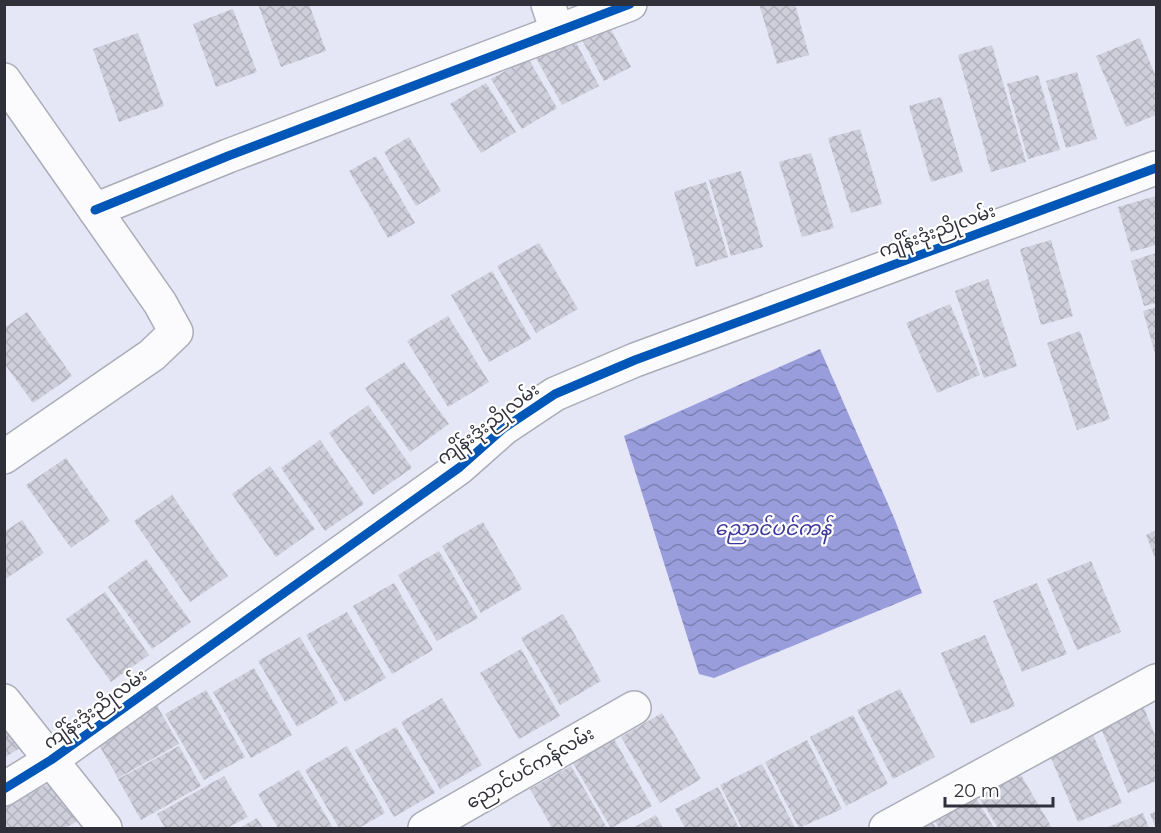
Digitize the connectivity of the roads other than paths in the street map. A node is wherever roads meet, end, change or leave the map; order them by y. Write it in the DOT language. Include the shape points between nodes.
graph roads {
  1 [pos="630,4"];
  2 [pos="553,18"];
  3 [pos="4,80"];
  4 [pos="1156,168"];
  5 [pos="95,210"];
  6 [pos="4,457"];
  7 [pos="1156,681"];
  8 [pos="4,701"];
  9 [pos="634,708"];
  10 [pos="51,760"];
  11 [pos="4,789"];
  12 [pos="105,828"];
  13 [pos="425,828"];
  14 [pos="886,828"];
  1 -- 2 [label="street"];
  2 -- 5 [label="street"];
  3 -- 5 [label="street"];
  4 -- 10 [label="street, ကျိန်းဒုံးညိုလမ်း" via="646,356 555,394 504,428 459,468"];
  5 -- 6 [label="street" via="176,332 152,354"];
  7 -- 14 [label="street"];
  8 -- 10 [label="street"];
  9 -- 13 [label="street, ညောင်ပင်ကန်လမ်း"];
  10 -- 11 [label="street, ကျိန်းဒုံးညိုလမ်း"];
  10 -- 12 [label="street"];
}
